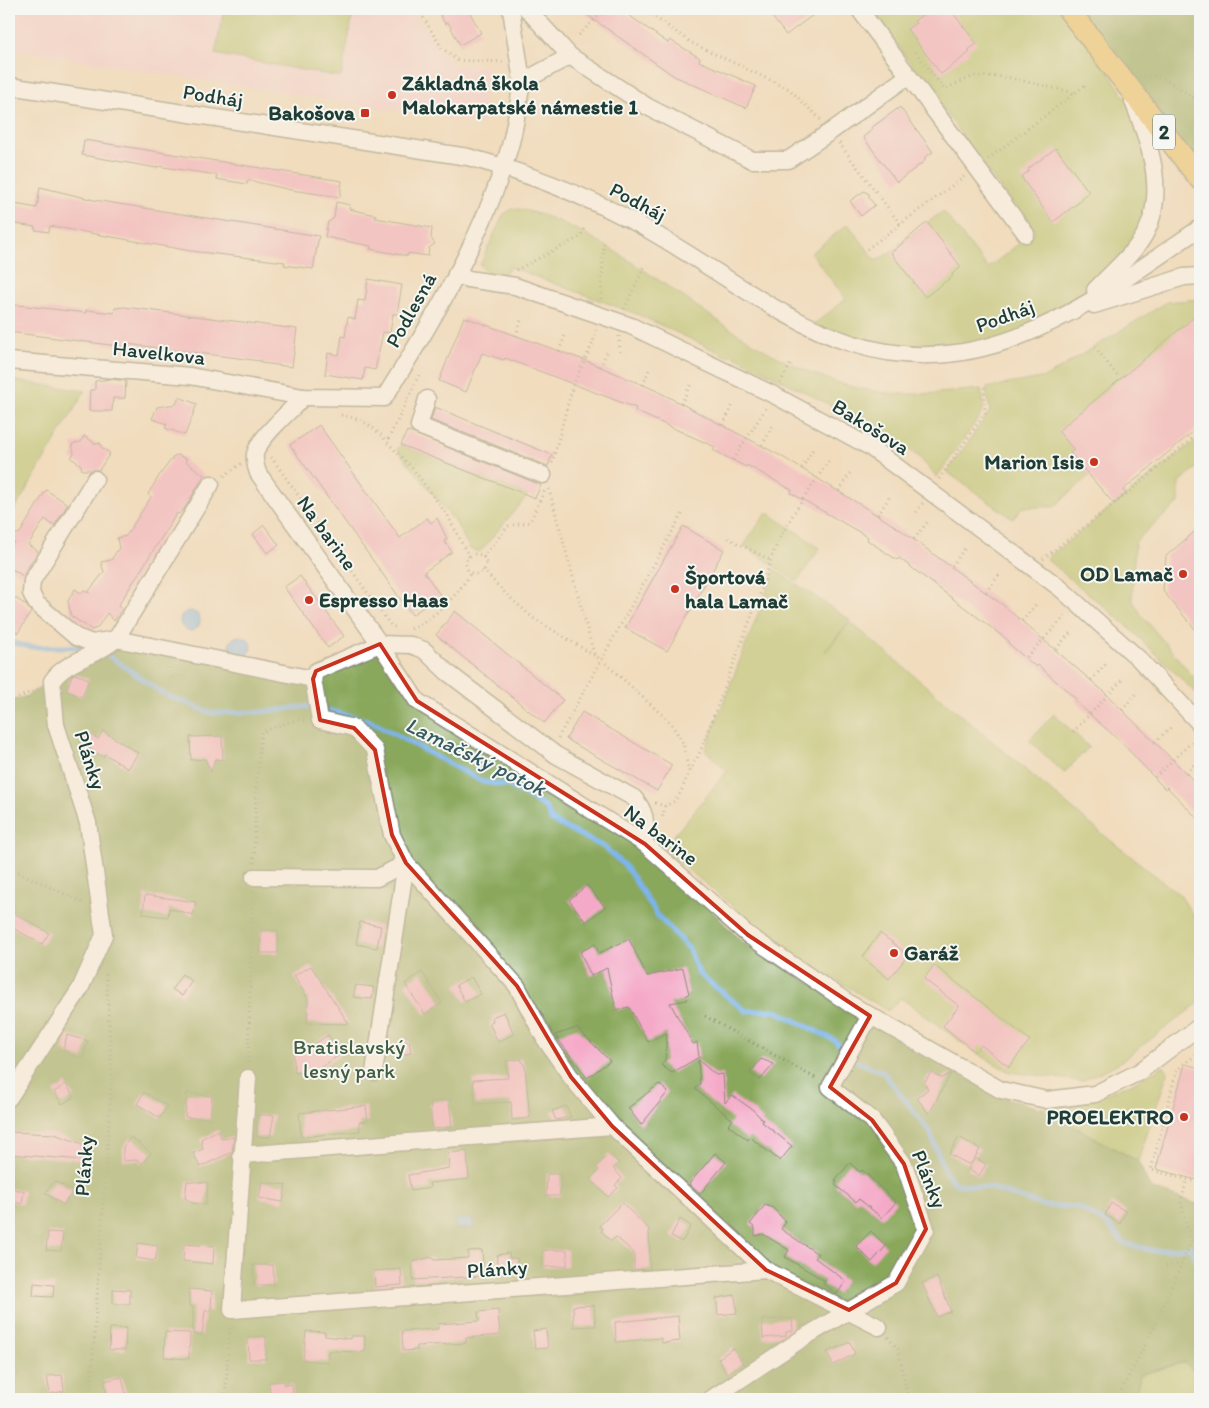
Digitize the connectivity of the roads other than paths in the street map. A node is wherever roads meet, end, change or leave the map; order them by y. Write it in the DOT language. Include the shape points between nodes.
graph roads {
  1 [pos="511,9"];
  2 [pos="527,9"];
  3 [pos="859,9"];
  4 [pos="1068,9"];
  5 [pos="570,56"];
  6 [pos="908,76"];
  7 [pos="522,82"];
  8 [pos="9,86"];
  9 [pos="1128,86"];
  10 [pos="504,167"];
  11 [pos="1200,180"];
  12 [pos="1200,228"];
  13 [pos="1026,234"];
  14 [pos="456,274"];
  15 [pos="1200,276"];
  16 [pos="1075,311"];
  17 [pos="9,361"];
  18 [pos="303,398"];
  19 [pos="427,399"];
  20 [pos="543,475"];
  21 [pos="95,479"];
  22 [pos="211,484"];
  23 [pos="116,639"];
  24 [pos="380,644"];
  25 [pos="312,679"];
  26 [pos="1200,724"];
  27 [pos="645,844"];
  28 [pos="406,863"];
  29 [pos="254,877"];
  30 [pos="870,1016"];
  31 [pos="1200,1026"];
  32 [pos="374,1072"];
  33 [pos="248,1078"];
  34 [pos="9,1098"];
  35 [pos="612,1126"];
  36 [pos="241,1155"];
  37 [pos="766,1270"];
  38 [pos="849,1310"];
  39 [pos="880,1327"];
  40 [pos="711,1399"];
  1 -- 7 [label="street, Podlesná"];
  2 -- 5 [label="street"];
  3 -- 6 [label="street"];
  4 -- 9 [label="main road, 2"];
  5 -- 6 [label="street" via="648,107 752,160 788,160"];
  5 -- 7 [label="street"];
  6 -- 13 [label="street"];
  7 -- 10 [label="street, Podlesná"];
  8 -- 10 [label="street, Podháj" via="468,157"];
  9 -- 11 [label="main road, 2"];
  9 -- 16 [label="street" via="1152,158 1153,210 1140,241"];
  10 -- 14 [label="street, Podlesná"];
  10 -- 16 [label="street, Podháj" via="571,192 638,224 782,314 829,337 869,350 894,354 969,351 1016,338"];
  12 -- 16 [label="street, Podháj"];
  14 -- 18 [label="street, Podlesná" via="384,398"];
  14 -- 26 [label="street, Bakošova" via="468,279 515,286 618,322 774,394 870,447 1033,566 1139,659"];
  15 -- 16 [label="street" via="1184,277"];
  17 -- 18 [label="street, Havelkova" via="190,376"];
  18 -- 24 [label="street, Na barine" via="263,440 255,453 255,464 258,473"];
  19 -- 20 [label="street" via="419,426"];
  21 -- 23 [label="street" via="32,581 31,593 36,603 76,637 92,643"];
  22 -- 23 [label="street"];
  23 -- 25 [label="street"];
  23 -- 34 [label="street, Plánky" via="107,648 66,666 52,681 56,725 88,823 104,935 80,990"];
  24 -- 25 [label="street" via="316,671"];
  24 -- 27 [label="street, Na barine" via="418,701"];
  24 -- 27 [label="street" via="411,645 424,650 447,672 556,755 634,798 646,816"];
  25 -- 28 [label="street" via="320,719 354,728 375,750 392,836"];
  27 -- 30 [label="street, Na barine" via="748,935"];
  28 -- 29 [label="street" via="377,878"];
  28 -- 32 [label="street"];
  28 -- 35 [label="street" via="517,986 545,1039 571,1077"];
  30 -- 31 [label="street, Na barine" via="1001,1090 1047,1100 1094,1094 1139,1072"];
  30 -- 38 [label="street, Plánky" via="830,1087 872,1120 904,1164 926,1229 896,1283"];
  33 -- 36 [label="street"];
  35 -- 36 [label="street"];
  35 -- 37 [label="street"];
  36 -- 37 [label="street, Plánky" via="232,1310"];
  37 -- 38 [label="street"];
  38 -- 39 [label="street"];
  38 -- 40 [label="street, Plánky"];
}
